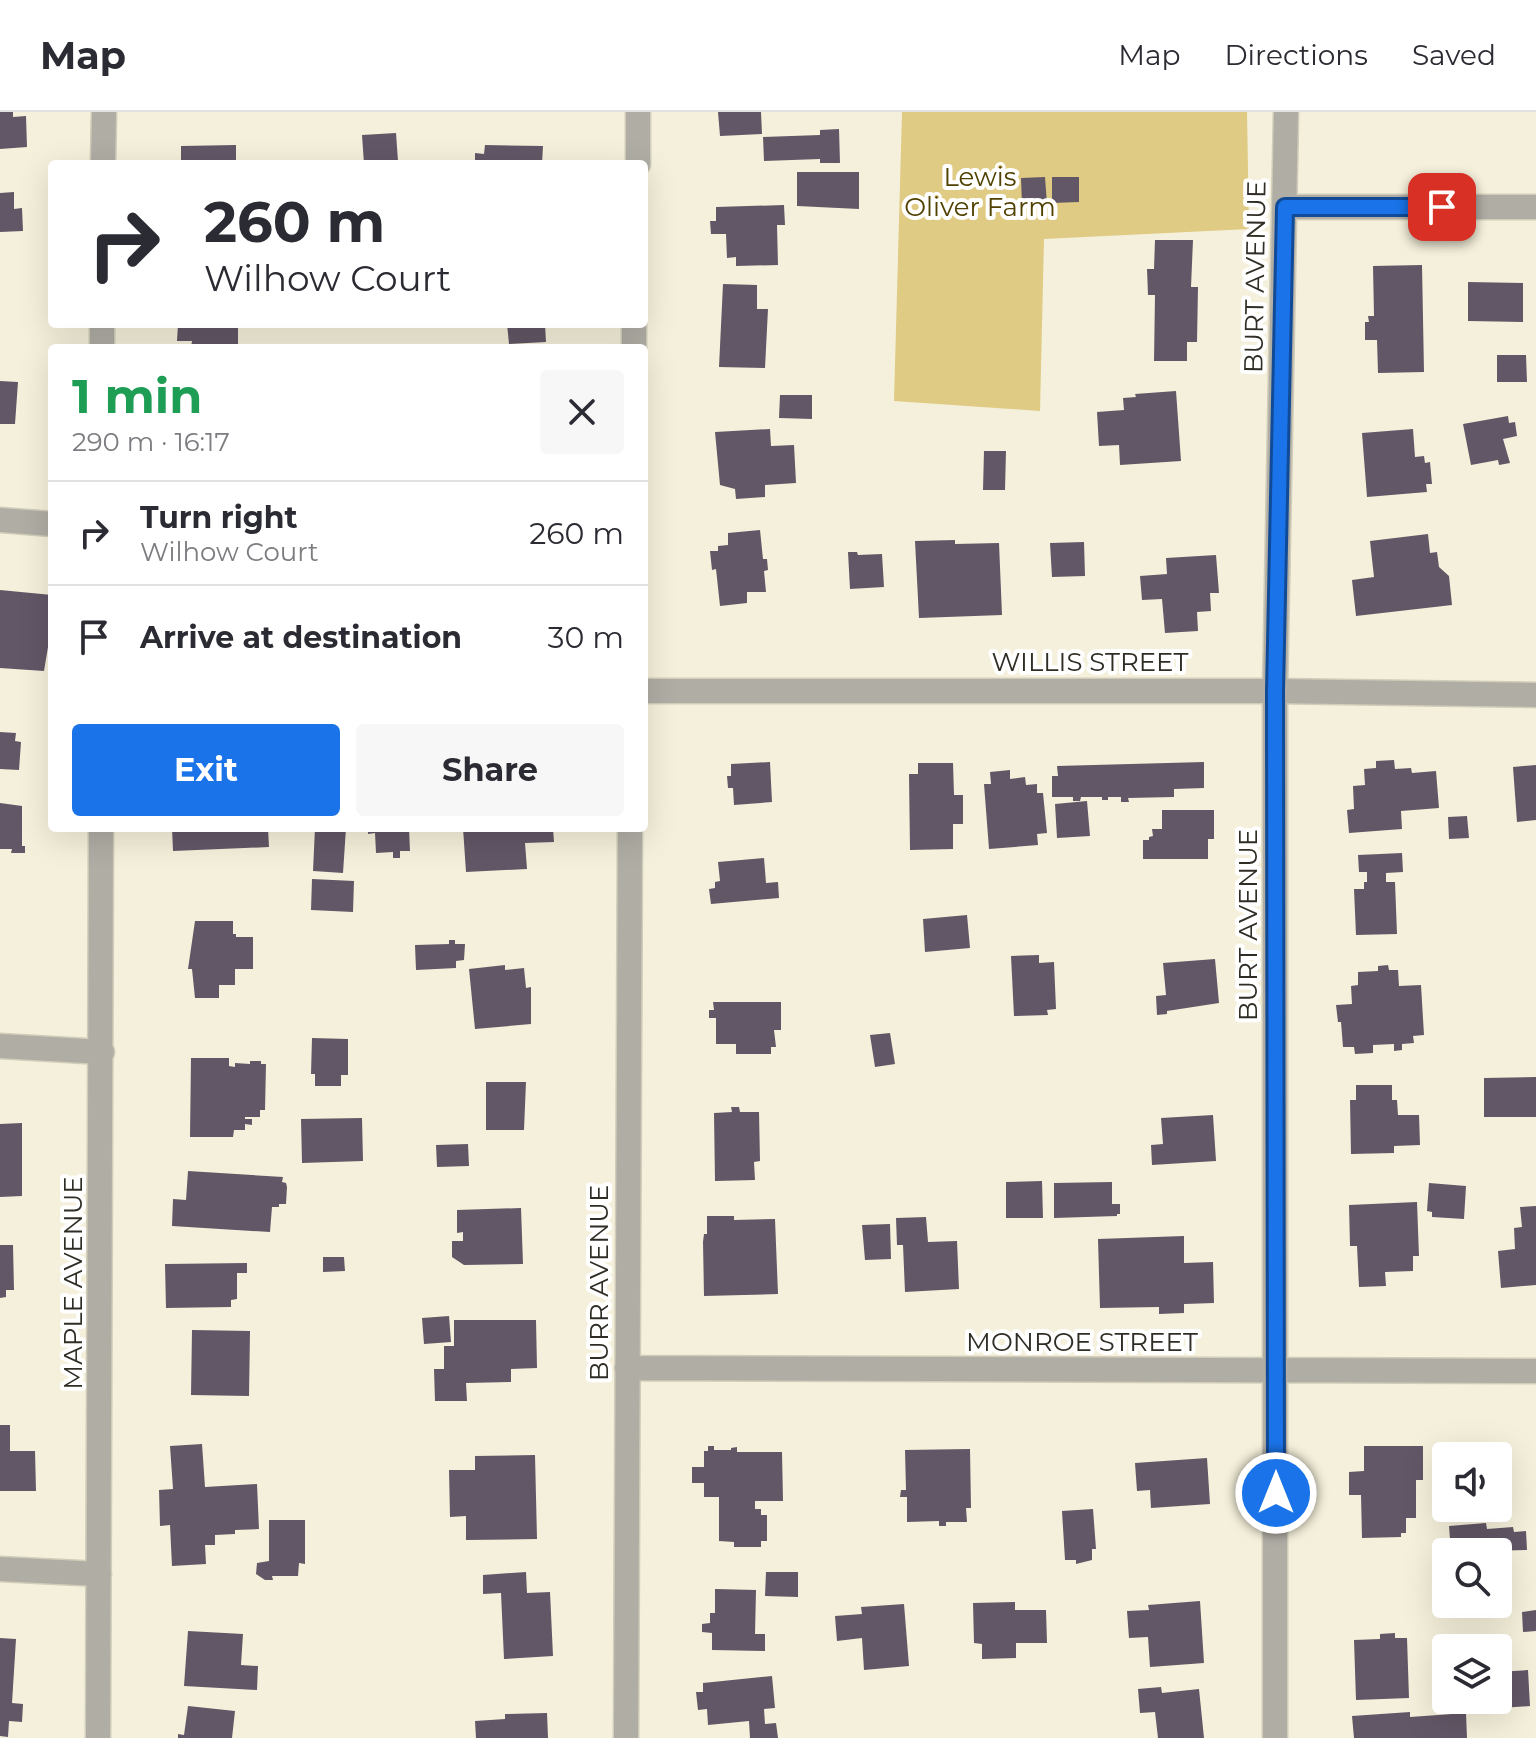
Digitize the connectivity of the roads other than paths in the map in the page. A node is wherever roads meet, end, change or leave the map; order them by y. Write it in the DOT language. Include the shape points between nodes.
graph roads {
  1 [pos="104,112"];
  2 [pos="638,112"];
  3 [pos="1286,112"];
  4 [pos="103,160"];
  5 [pos="638,160"];
  6 [pos="1285,207"];
  7 [pos="1536,207"];
  8 [pos="0,520"];
  9 [pos="48,524"];
  10 [pos="648,691"];
  11 [pos="1275,691"];
  12 [pos="1536,695"];
  13 [pos="101,832"];
  14 [pos="630,832"];
  15 [pos="0,1046"];
  16 [pos="102,1052"];
  17 [pos="627,1368"];
  18 [pos="1277,1371"];
  19 [pos="1536,1371"];
  20 [pos="0,1569"];
  21 [pos="99,1574"];
  22 [pos="98,1738"];
  23 [pos="626,1738"];
  24 [pos="1275,1738"];
  1 -- 4 [label="street"];
  2 -- 5 [label="street"];
  3 -- 6 [label="street, BURT AVENUE"];
  6 -- 7 [label="street"];
  6 -- 11 [label="street, BURT AVENUE"];
  8 -- 9 [label="street"];
  10 -- 11 [label="street, WILLIS STREET"];
  11 -- 12 [label="street, WILLIS STREET"];
  11 -- 18 [label="street, BURT AVENUE"];
  13 -- 16 [label="street, MAPLE AVENUE"];
  14 -- 17 [label="street, BURR AVENUE"];
  15 -- 16 [label="street"];
  16 -- 21 [label="street, MAPLE AVENUE"];
  17 -- 18 [label="street, MONROE STREET"];
  17 -- 23 [label="street, BURR AVENUE"];
  18 -- 19 [label="street, MONROE STREET"];
  18 -- 24 [label="street, BURT AVENUE"];
  20 -- 21 [label="street"];
  21 -- 22 [label="street, MAPLE AVENUE"];
}
